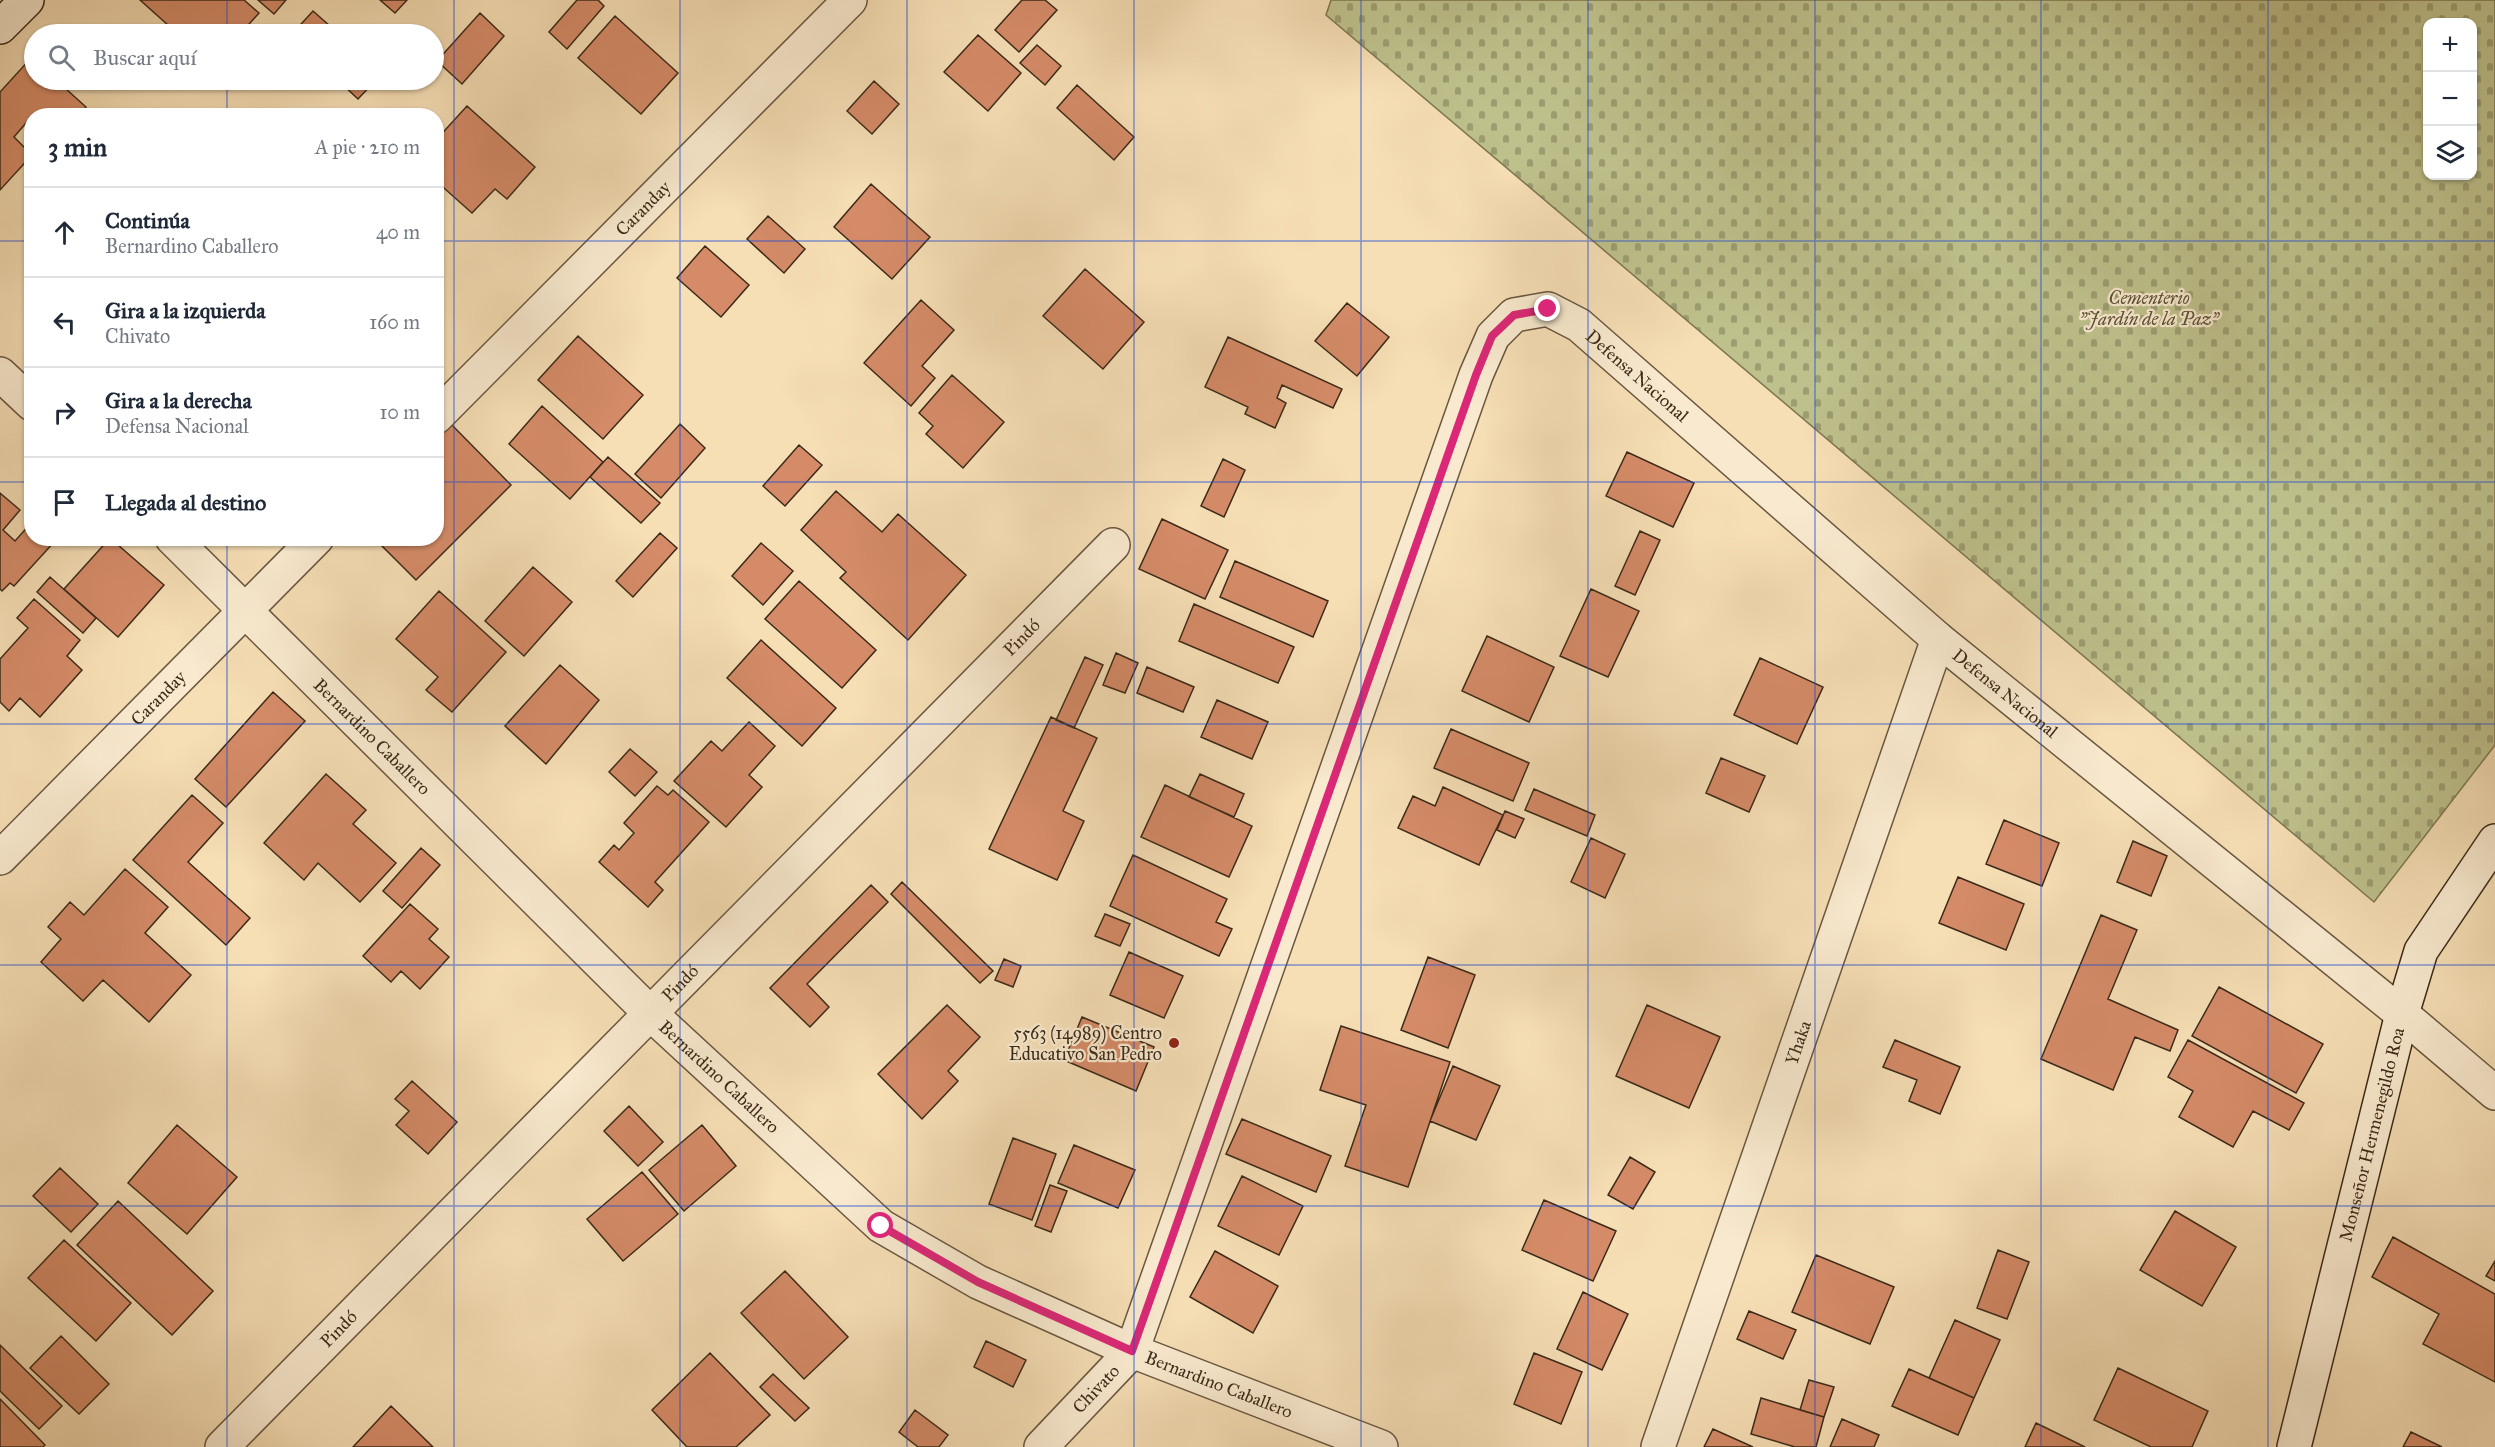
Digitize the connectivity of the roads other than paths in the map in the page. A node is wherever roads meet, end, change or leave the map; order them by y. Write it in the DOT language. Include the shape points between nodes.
graph roads {
  1 [pos="27,0"];
  2 [pos="850,0"];
  3 [pos="0,27"];
  4 [pos="1514,315"];
  5 [pos="0,374"];
  6 [pos="24,396"];
  7 [pos="444,409"];
  8 [pos="1113,545"];
  9 [pos="180,546"];
  10 [pos="309,546"];
  11 [pos="246,609"];
  12 [pos="1938,639"];
  13 [pos="2495,841"];
  14 [pos="0,858"];
  15 [pos="651,1014"];
  16 [pos="2402,1014"];
  17 [pos="2495,1093"];
  18 [pos="1132,1351"];
  19 [pos="222,1447"];
  20 [pos="1041,1447"];
  21 [pos="1381,1447"];
  22 [pos="1658,1447"];
  23 [pos="2294,1447"];
  1 -- 3 [label="street"];
  2 -- 7 [label="street, Caranday"];
  4 -- 12 [label="street, Defensa Nacional" via="1548,309 1579,325"];
  4 -- 18 [label="street, Chivato" via="1492,336 1476,375"];
  5 -- 6 [label="street"];
  8 -- 15 [label="street, Pindó"];
  9 -- 11 [label="street, Bernardino Caballero"];
  10 -- 11 [label="street, Caranday"];
  11 -- 14 [label="street, Caranday"];
  11 -- 15 [label="street, Bernardino Caballero"];
  12 -- 16 [label="street, Defensa Nacional"];
  12 -- 22 [label="street, Yhaka"];
  13 -- 16 [label="street, Monseñor Hermenegildo Roa" via="2421,951"];
  15 -- 18 [label="street, Bernardino Caballero" via="881,1226 978,1282"];
  15 -- 19 [label="street, Pindó"];
  16 -- 17 [label="street, Defensa Nacional"];
  16 -- 23 [label="street, Monseñor Hermenegildo Roa"];
  18 -- 20 [label="street, Chivato"];
  18 -- 21 [label="street, Bernardino Caballero"];
}
